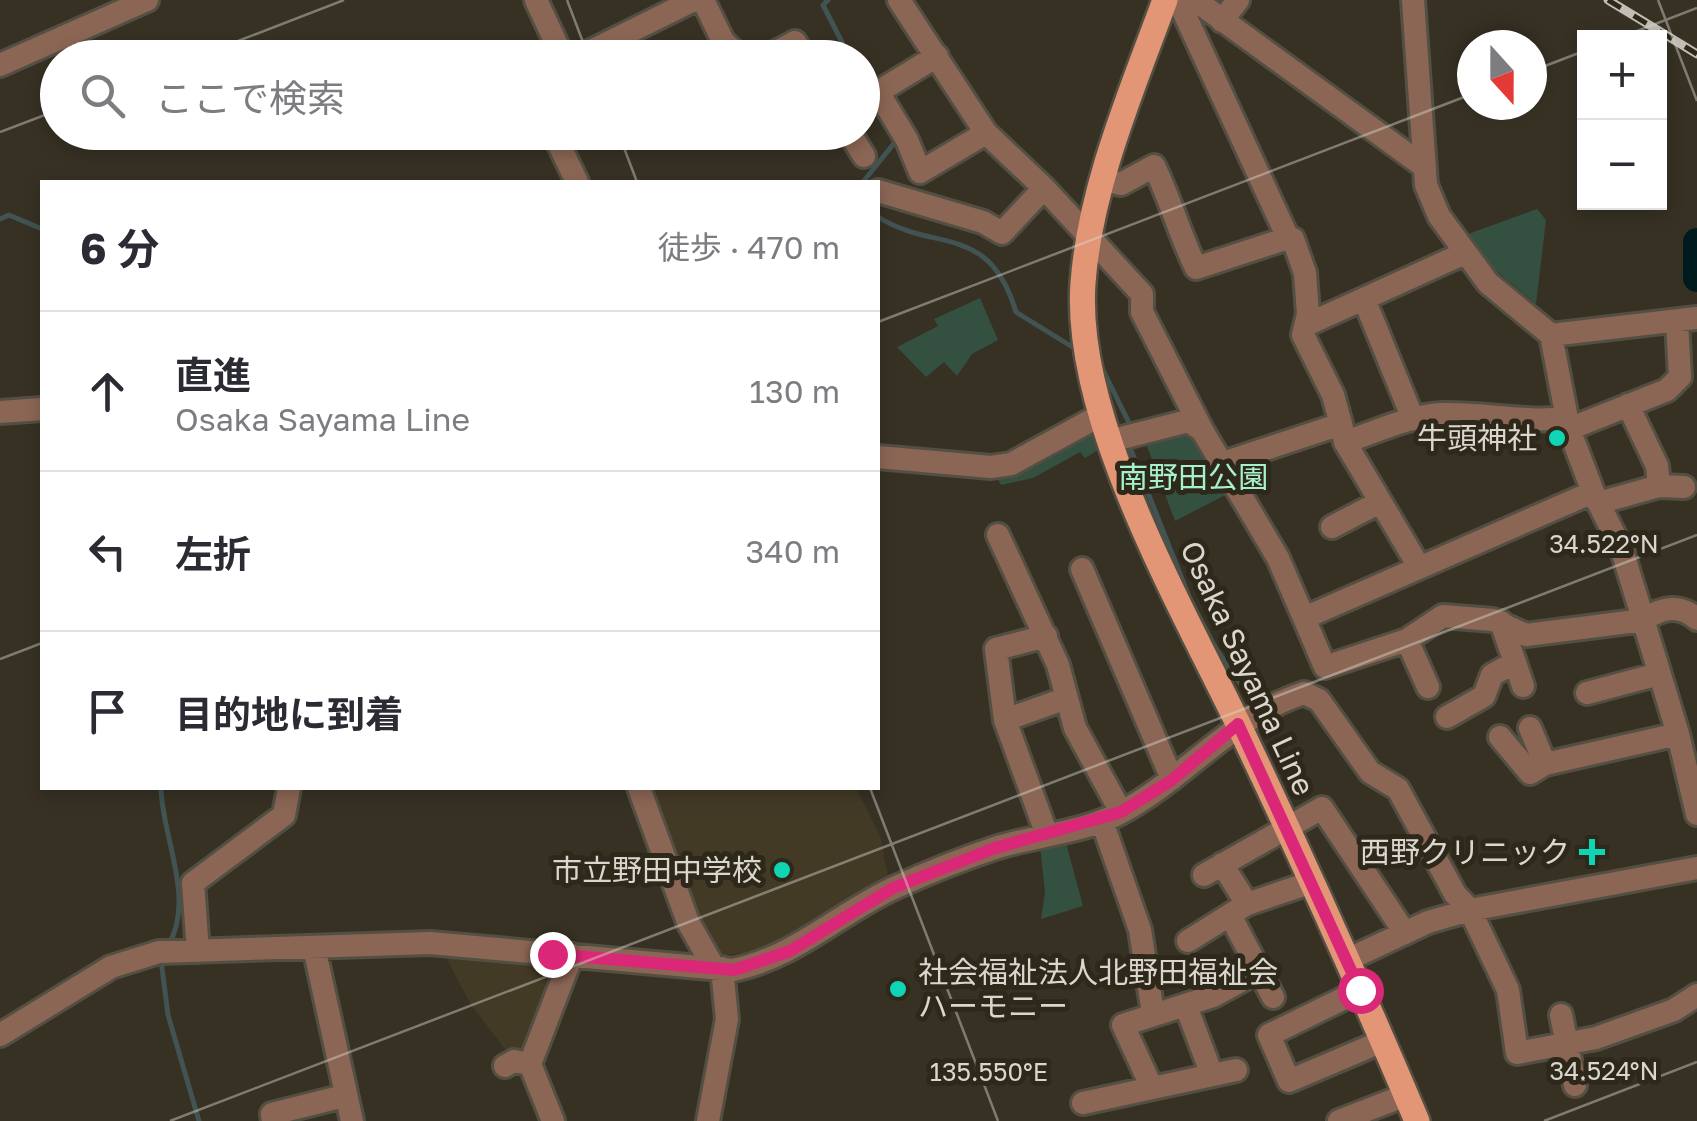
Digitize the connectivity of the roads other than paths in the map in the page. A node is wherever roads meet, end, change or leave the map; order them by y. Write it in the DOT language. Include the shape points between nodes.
graph roads {
  1 [pos="147,0"];
  2 [pos="694,0"];
  3 [pos="703,0"];
  4 [pos="898,0"];
  5 [pos="1164,0"];
  6 [pos="1178,0"];
  7 [pos="1194,0"];
  8 [pos="1238,0"];
  9 [pos="1413,0"];
  10 [pos="541,2"];
  11 [pos="666,6"];
  12 [pos="1222,20"];
  13 [pos="57,40"];
  14 [pos="556,40"];
  15 [pos="608,40"];
  16 [pos="723,40"];
  17 [pos="40,47"];
  18 [pos="938,56"];
  19 [pos="0,65"];
  20 [pos="880,91"];
  21 [pos="880,95"];
  22 [pos="986,133"];
  23 [pos="562,150"];
  24 [pos="860,150"];
  25 [pos="864,156"];
  26 [pos="1422,165"];
  27 [pos="576,180"];
  28 [pos="1104,180"];
  29 [pos="1044,188"];
  30 [pos="880,192"];
  31 [pos="1288,238"];
  32 [pos="1089,240"];
  33 [pos="1465,253"];
  34 [pos="1364,300"];
  35 [pos="1690,320"];
  36 [pos="1306,324"];
  37 [pos="1551,335"];
  38 [pos="1628,405"];
  39 [pos="40,409"];
  40 [pos="0,412"];
  41 [pos="1100,416"];
  42 [pos="1413,419"];
  43 [pos="1568,423"];
  44 [pos="1202,430"];
  45 [pos="1343,433"];
  46 [pos="1110,441"];
  47 [pos="880,457"];
  48 [pos="1222,463"];
  49 [pos="1659,486"];
  50 [pos="1684,486"];
  51 [pos="1596,498"];
  52 [pos="1380,502"];
  53 [pos="1332,527"];
  54 [pos="998,535"];
  55 [pos="1418,565"];
  56 [pos="1082,569"];
  57 [pos="1304,618"];
  58 [pos="1697,619"];
  59 [pos="1644,620"];
  60 [pos="1501,622"];
  61 [pos="1046,636"];
  62 [pos="1407,640"];
  63 [pos="1514,662"];
  64 [pos="1324,667"];
  65 [pos="1659,674"];
  66 [pos="1523,686"];
  67 [pos="1428,687"];
  68 [pos="1587,693"];
  69 [pos="1313,697"];
  70 [pos="1064,699"];
  71 [pos="1448,717"];
  72 [pos="1005,720"];
  73 [pos="1238,724"];
  74 [pos="1530,728"];
  75 [pos="1678,734"];
  76 [pos="1500,737"];
  77 [pos="1545,764"];
  78 [pos="1172,780"];
  79 [pos="289,790"];
  80 [pos="639,790"];
  81 [pos="1697,814"];
  82 [pos="1112,816"];
  83 [pos="1287,827"];
  84 [pos="1047,835"];
  85 [pos="1697,868"];
  86 [pos="1312,882"];
  87 [pos="1238,910"];
  88 [pos="1470,910"];
  89 [pos="1405,932"];
  90 [pos="1188,941"];
  91 [pos="314,947"];
  92 [pos="198,951"];
  93 [pos="572,955"];
  94 [pos="1347,960"];
  95 [pos="718,968"];
  96 [pos="1259,971"];
  97 [pos="1360,990"];
  98 [pos="1697,996"];
  99 [pos="1274,997"];
  100 [pos="1186,1006"];
  101 [pos="1153,1013"];
  102 [pos="1560,1014"];
  103 [pos="0,1034"];
  104 [pos="1383,1041"];
  105 [pos="1566,1044"];
  106 [pos="530,1064"];
  107 [pos="505,1066"];
  108 [pos="1236,1070"];
  109 [pos="1212,1075"];
  110 [pos="1576,1085"];
  111 [pos="1152,1088"];
  112 [pos="1406,1095"];
  113 [pos="344,1096"];
  114 [pos="1083,1103"];
  115 [pos="273,1121"];
  116 [pos="352,1121"];
  117 [pos="554,1121"];
  118 [pos="708,1121"];
  119 [pos="1340,1121"];
  120 [pos="1416,1121"];
  1 -- 13 [label="street"];
  2 -- 11 [label="street"];
  3 -- 16 [label="street"];
  4 -- 18 [label="street"];
  5 -- 28 [label="main road, Osaka Sayama Line"];
  6 -- 31 [label="street"];
  7 -- 12 [label="street"];
  8 -- 12 [label="street"];
  9 -- 26 [label="street"];
  10 -- 14 [label="street"];
  11 -- 15 [label="street"];
  12 -- 26 [label="street"];
  17 -- 19 [label="street"];
  18 -- 20 [label="street"];
  18 -- 22 [label="street"];
  21 -- 22 [label="street" via="920,172"];
  22 -- 29 [label="street"];
  23 -- 27 [label="street"];
  24 -- 25 [label="street"];
  26 -- 33 [label="street" via="1439,216"];
  28 -- 31 [label="street" via="1120,184 1154,166 1196,268"];
  28 -- 32 [label="main road, Osaka Sayama Line"];
  29 -- 30 [label="street" via="1002,233"];
  29 -- 32 [label="street"];
  31 -- 36 [label="street" via="1305,272"];
  32 -- 41 [label="main road, Osaka Sayama Line" via="1082,285"];
  32 -- 44 [label="street" via="1142,294 1142,312"];
  33 -- 34 [label="street"];
  33 -- 37 [label="street" via="1488,283"];
  34 -- 36 [label="street"];
  34 -- 42 [label="street"];
  35 -- 37 [label="street"];
  35 -- 38 [label="street" via="1680,377 1667,390"];
  36 -- 45 [label="street" via="1303,335 1333,395"];
  37 -- 43 [label="street"];
  38 -- 43 [label="street"];
  38 -- 49 [label="street" via="1657,466"];
  39 -- 40 [label="street"];
  41 -- 46 [label="main road, Osaka Sayama Line"];
  41 -- 47 [label="street" via="1011,464"];
  42 -- 43 [label="street" via="1508,415"];
  42 -- 45 [label="street"];
  43 -- 51 [label="street"];
  44 -- 46 [label="street" via="1188,420"];
  44 -- 48 [label="street"];
  45 -- 48 [label="street"];
  45 -- 52 [label="street"];
  46 -- 73 [label="main road, Osaka Sayama Line"];
  48 -- 57 [label="street" via="1278,558"];
  49 -- 50 [label="street"];
  49 -- 51 [label="street"];
  51 -- 55 [label="street"];
  51 -- 59 [label="street" via="1622,550"];
  52 -- 53 [label="street"];
  52 -- 55 [label="street"];
  54 -- 61 [label="street"];
  55 -- 57 [label="street"];
  56 -- 78 [label="street"];
  57 -- 64 [label="street"];
  58 -- 59 [label="street" via="1680,609 1658,610"];
  59 -- 60 [label="street" via="1526,635"];
  59 -- 65 [label="street"];
  60 -- 62 [label="street" via="1443,616"];
  60 -- 63 [label="street"];
  61 -- 70 [label="street"];
  61 -- 72 [label="street" via="996,650"];
  62 -- 64 [label="street"];
  62 -- 67 [label="street"];
  63 -- 66 [label="street"];
  63 -- 71 [label="street" via="1492,675 1484,696"];
  64 -- 69 [label="street"];
  65 -- 68 [label="street"];
  65 -- 75 [label="street"];
  69 -- 73 [label="street" via="1304,693 1268,704"];
  69 -- 88 [label="street" via="1370,772 1398,789"];
  70 -- 72 [label="street"];
  70 -- 82 [label="street"];
  72 -- 84 [label="street"];
  73 -- 78 [label="street"];
  73 -- 83 [label="main road, Osaka Sayama Line"];
  74 -- 77 [label="street"];
  75 -- 77 [label="street"];
  75 -- 81 [label="street"];
  76 -- 77 [label="street" via="1530,773"];
  78 -- 82 [label="street"];
  79 -- 92 [label="street" via="284,814 193,883"];
  80 -- 95 [label="street" via="688,922"];
  82 -- 84 [label="street"];
  82 -- 101 [label="street"];
  83 -- 86 [label="main road, Osaka Sayama Line"];
  83 -- 87 [label="street" via="1213,869"];
  83 -- 89 [label="street" via="1322,808"];
  84 -- 95 [label="street" via="893,888 758,964"];
  85 -- 88 [label="street"];
  86 -- 87 [label="street"];
  86 -- 94 [label="main road, Osaka Sayama Line"];
  87 -- 90 [label="street"];
  87 -- 96 [label="street"];
  88 -- 89 [label="street"];
  88 -- 105 [label="street" via="1508,990 1517,1053"];
  89 -- 94 [label="street"];
  91 -- 92 [label="street"];
  91 -- 93 [label="street" via="430,943"];
  91 -- 113 [label="street"];
  92 -- 103 [label="street" via="164,952 111,967"];
  93 -- 95 [label="street"];
  93 -- 106 [label="street"];
  94 -- 97 [label="main road, Osaka Sayama Line"];
  95 -- 118 [label="street" via="727,1019"];
  96 -- 99 [label="street"];
  96 -- 100 [label="street"];
  97 -- 104 [label="main road, Osaka Sayama Line"];
  97 -- 104 [label="street" via="1269,1035 1289,1081"];
  98 -- 105 [label="street" via="1674,1010"];
  100 -- 101 [label="street"];
  100 -- 109 [label="street"];
  101 -- 111 [label="street" via="1124,1025"];
  102 -- 105 [label="street"];
  104 -- 112 [label="main road, Osaka Sayama Line"];
  105 -- 110 [label="street"];
  106 -- 107 [label="street"];
  106 -- 117 [label="street"];
  108 -- 109 [label="street"];
  109 -- 111 [label="street"];
  111 -- 114 [label="street"];
  112 -- 119 [label="street"];
  112 -- 120 [label="main road, Osaka Sayama Line"];
  113 -- 115 [label="street" via="272,1114"];
  113 -- 116 [label="street"];
}
